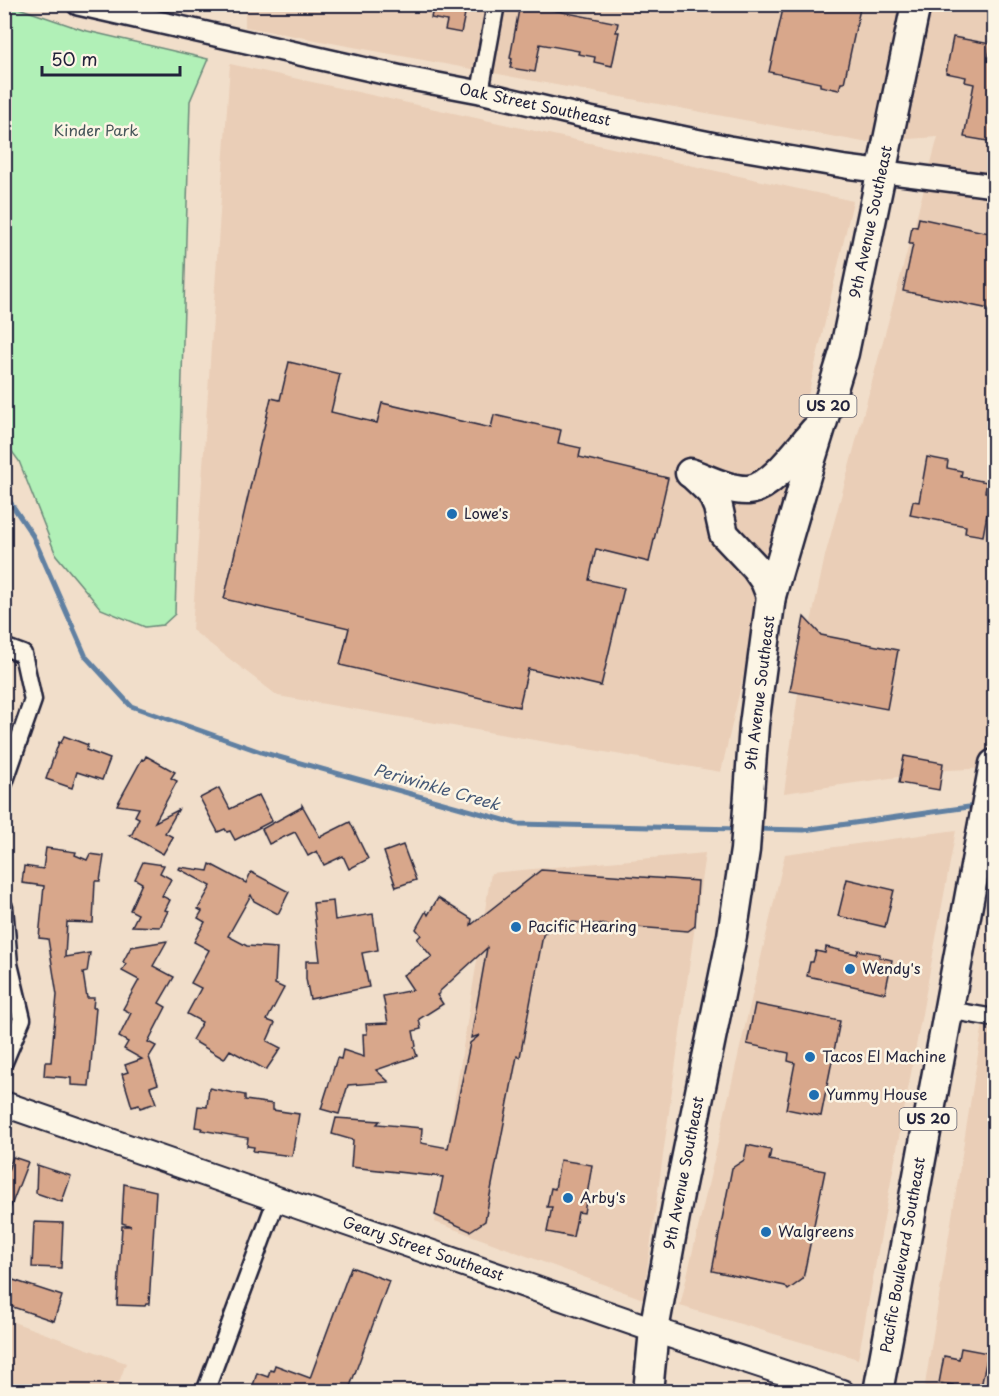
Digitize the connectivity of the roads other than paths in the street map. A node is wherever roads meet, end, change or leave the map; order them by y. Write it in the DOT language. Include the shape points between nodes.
graph roads {
  1 [pos="78,4"];
  2 [pos="496,4"];
  3 [pos="916,4"];
  4 [pos="480,92"];
  5 [pos="881,172"];
  6 [pos="994,186"];
  7 [pos="823,422"];
  8 [pos="771,596"];
  9 [pos="4,647"];
  10 [pos="992,774"];
  11 [pos="4,783"];
  12 [pos="4,907"];
  13 [pos="948,1010"];
  14 [pos="994,1018"];
  15 [pos="4,1062"];
  16 [pos="4,1104"];
  17 [pos="277,1198"];
  18 [pos="654,1330"];
  19 [pos="205,1392"];
  20 [pos="648,1392"];
  21 [pos="842,1392"];
  22 [pos="878,1392"];
  1 -- 4 [label="street, Oak Street Southeast"];
  2 -- 4 [label="street"];
  3 -- 5 [label="highway, 9th Avenue Southeast / US 20"];
  4 -- 5 [label="street, Oak Street Southeast" via="729,147"];
  5 -- 6 [label="street, Oak Street Southeast"];
  5 -- 7 [label="highway, 9th Avenue Southeast / US 20" via="844,353"];
  7 -- 8 [label="highway, 9th Avenue Southeast / US 20"];
  7 -- 8 [label="highway" via="760,488 730,488 690,473 712,493 724,534 756,568"];
  8 -- 18 [label="highway, 9th Avenue Southeast / US 20" via="754,725 745,850 732,936"];
  9 -- 11 [label="street" via="23,654 33,700"];
  10 -- 13 [label="highway, Pacific Boulevard Southeast / US 20"];
  12 -- 15 [label="street" via="9,964 22,1019"];
  13 -- 14 [label="street"];
  13 -- 22 [label="highway, Pacific Boulevard Southeast / US 20"];
  16 -- 17 [label="main road, Geary Street Southeast"];
  17 -- 18 [label="main road, Geary Street Southeast"];
  17 -- 19 [label="street"];
  18 -- 20 [label="highway, 9th Avenue Southeast / US 20"];
  18 -- 21 [label="main road, Geary Street Southeast"];
}
